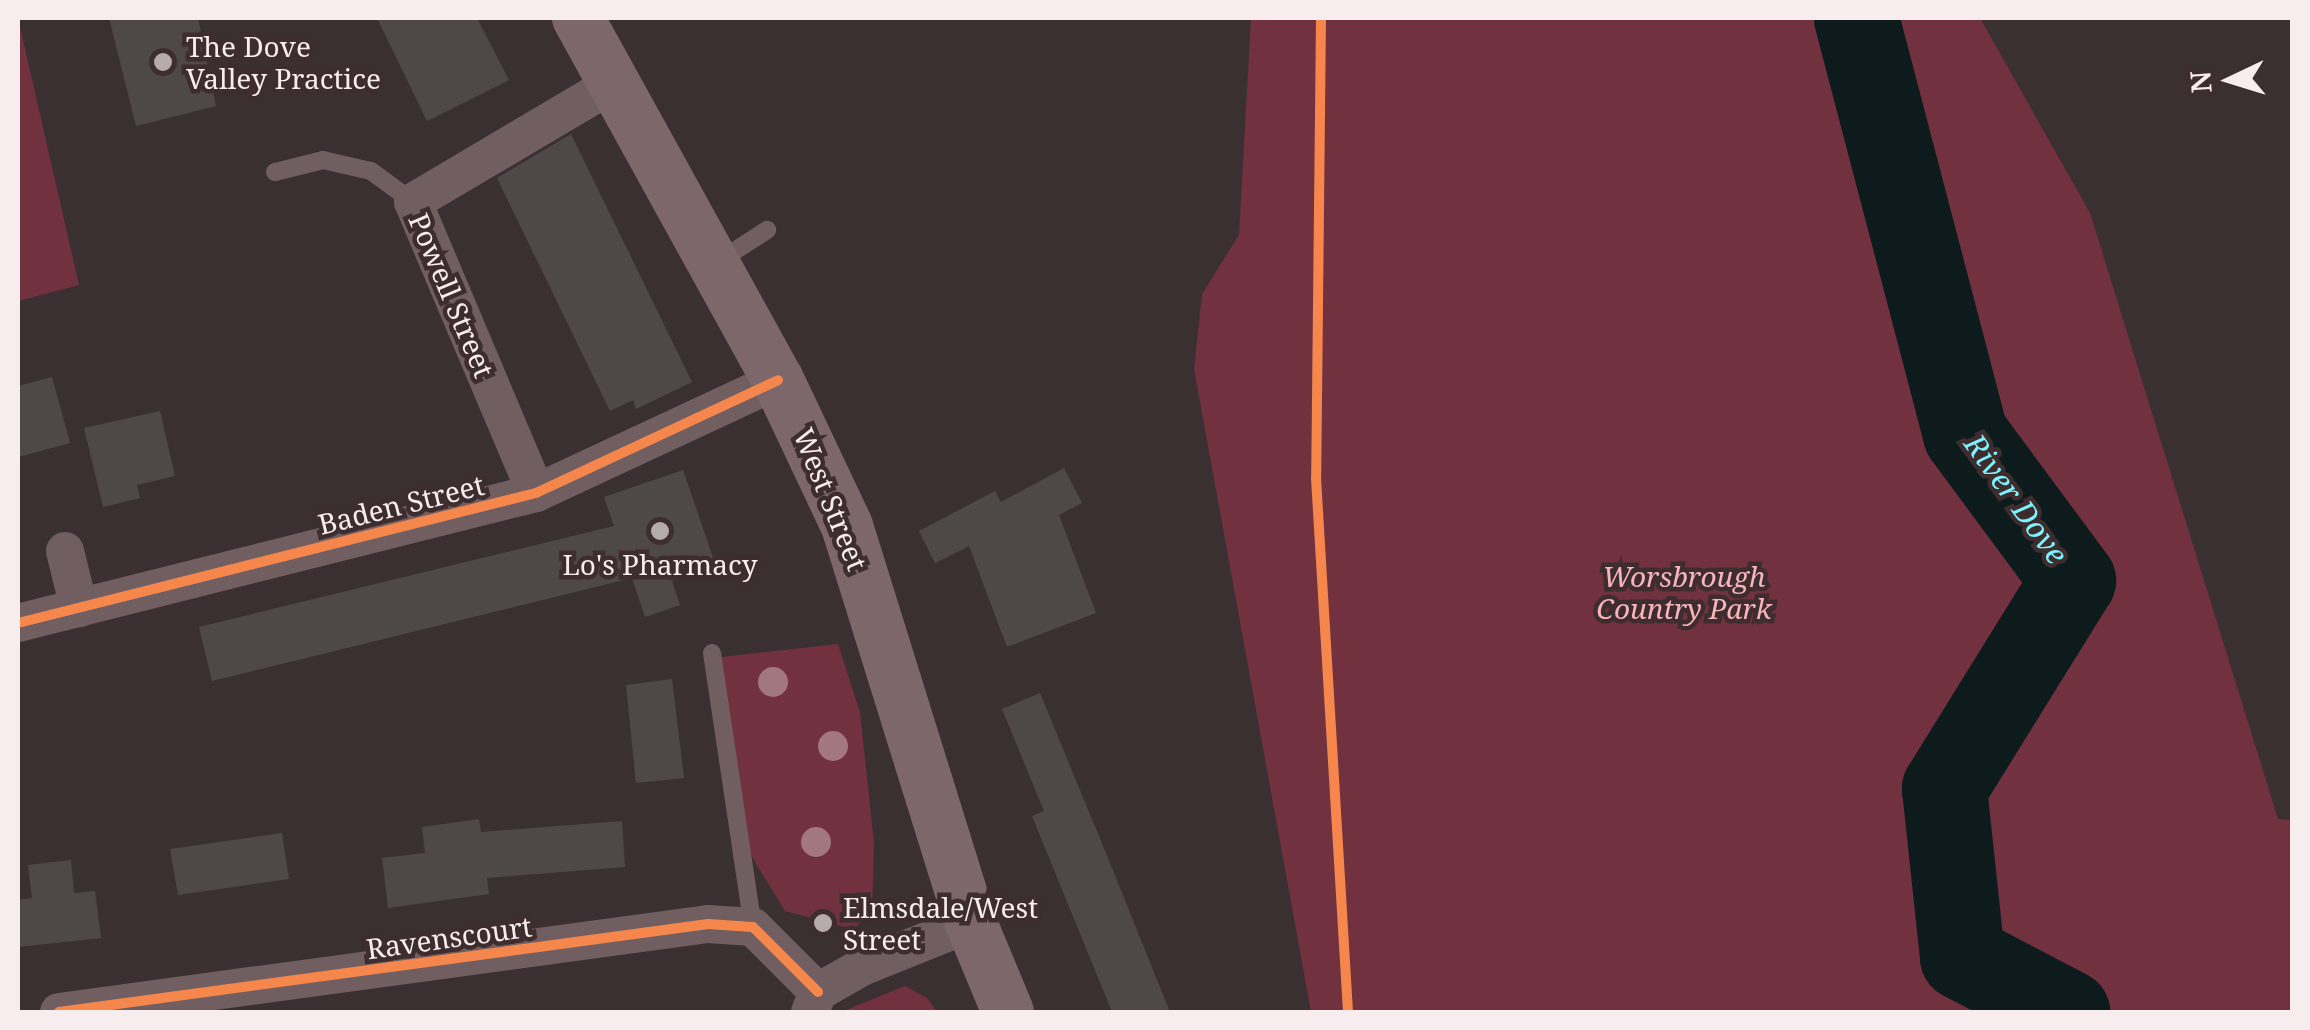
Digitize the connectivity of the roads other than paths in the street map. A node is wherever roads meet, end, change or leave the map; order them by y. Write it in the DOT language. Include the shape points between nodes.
graph roads {
  1 [pos="578,18"];
  2 [pos="614,83"];
  3 [pos="275,172"];
  4 [pos="413,202"];
  5 [pos="767,230"];
  6 [pos="715,263"];
  7 [pos="778,380"];
  8 [pos="536,493"];
  9 [pos="64,551"];
  10 [pos="79,608"];
  11 [pos="18,623"];
  12 [pos="712,654"];
  13 [pos="972,923"];
  14 [pos="753,927"];
  15 [pos="244,1000"];
  16 [pos="814,1002"];
  17 [pos="59,1012"];
  18 [pos="1008,1012"];
  1 -- 2 [label="main road, West Street"];
  2 -- 4 [label="street, Powell Street"];
  2 -- 6 [label="main road, West Street"];
  3 -- 4 [label="lane" via="324,160 371,171"];
  4 -- 8 [label="street, Powell Street"];
  5 -- 6 [label="lane"];
  6 -- 7 [label="main road, West Street"];
  7 -- 8 [label="street, Baden Street"];
  7 -- 13 [label="main road, West Street" via="847,526"];
  8 -- 10 [label="street, Baden Street"];
  9 -- 10 [label="street"];
  10 -- 11 [label="street, Baden Street"];
  12 -- 14 [label="lane"];
  13 -- 16 [label="street"];
  13 -- 18 [label="main road, West Street"];
  14 -- 15 [label="street, Ravenscourt" via="708,924"];
  14 -- 16 [label="street"];
  15 -- 17 [label="street, Ravenscourt"];
}
